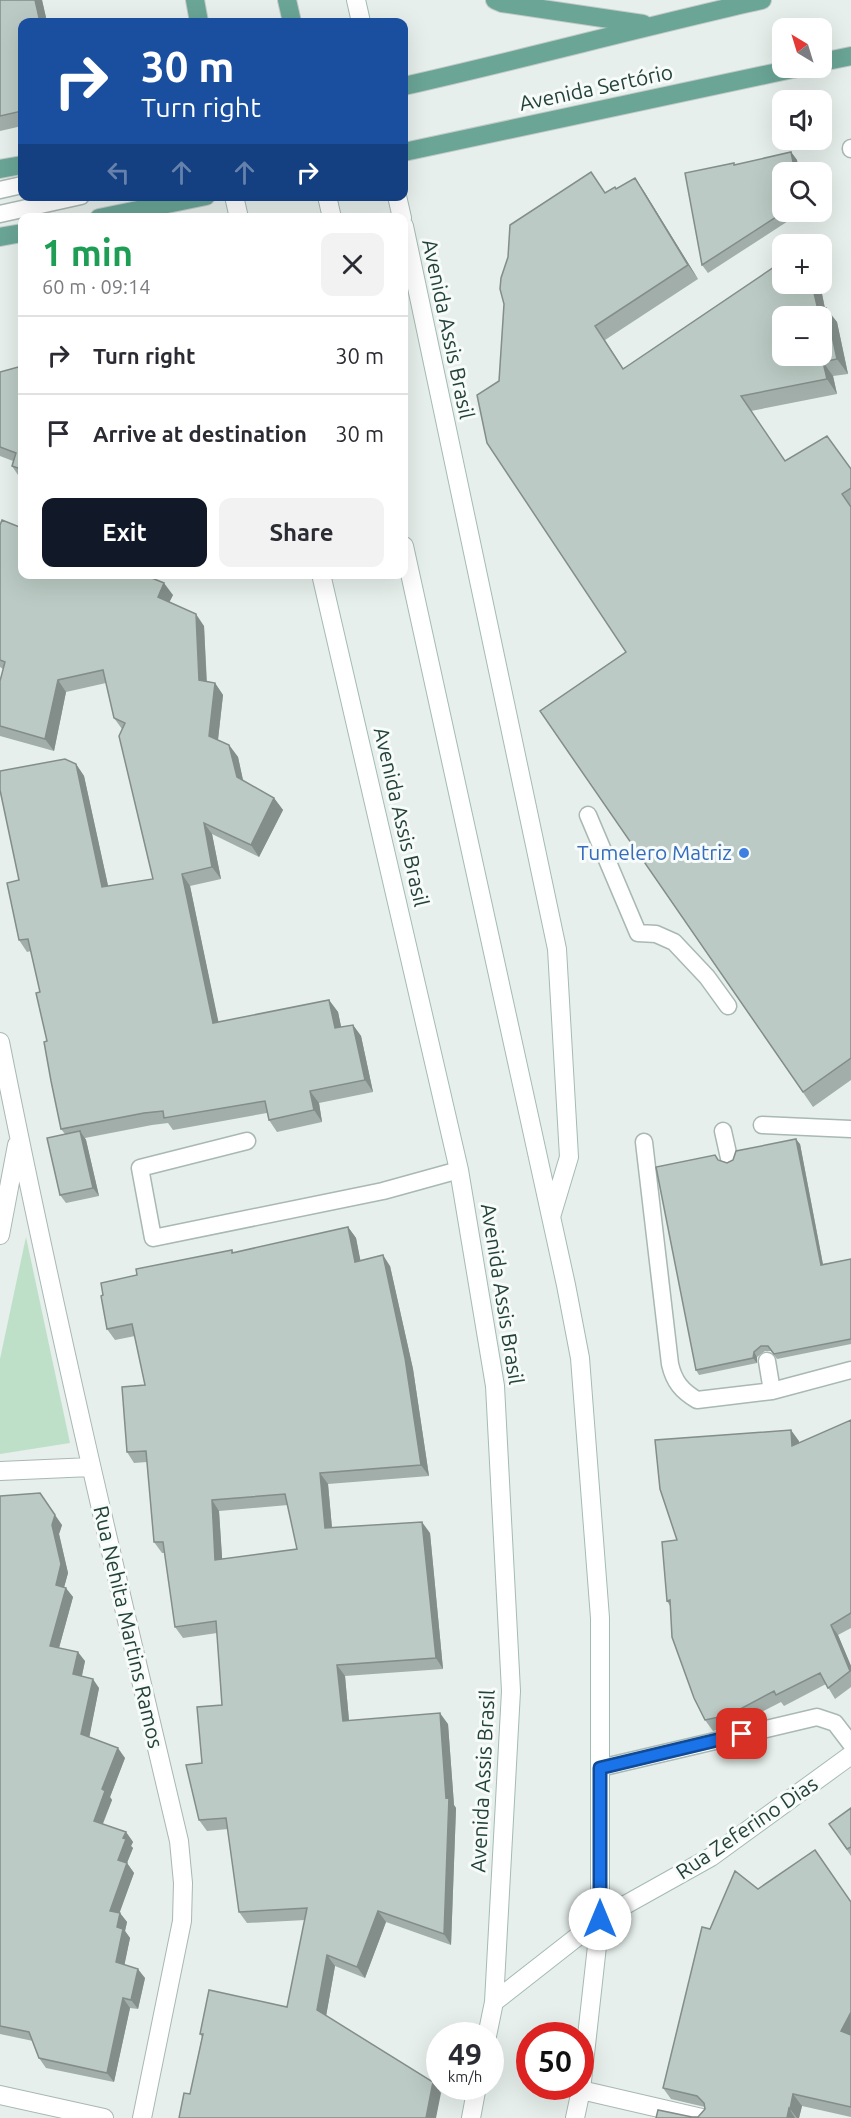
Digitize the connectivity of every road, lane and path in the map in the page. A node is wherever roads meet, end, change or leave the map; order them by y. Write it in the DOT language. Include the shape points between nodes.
graph roads {
  1 [pos="195,0"];
  2 [pos="287,0"];
  3 [pos="356,0"];
  4 [pos="495,0"];
  5 [pos="762,0"];
  6 [pos="198,18"];
  7 [pos="291,18"];
  8 [pos="360,18"];
  9 [pos="650,25"];
  10 [pos="851,56"];
  11 [pos="832,60"];
  12 [pos="772,73"];
  13 [pos="408,85"];
  14 [pos="408,151"];
  15 [pos="18,166"];
  16 [pos="0,169"];
  17 [pos="18,186"];
  18 [pos="0,190"];
  19 [pos="58,201"];
  20 [pos="182,201"];
  21 [pos="123,213"];
  22 [pos="0,214"];
  23 [pos="18,234"];
  24 [pos="0,237"];
  25 [pos="408,245"];
  26 [pos="408,564"];
  27 [pos="322,579"];
  28 [pos="588,815"];
  29 [pos="728,1006"];
  30 [pos="0,1042"];
  31 [pos="762,1125"];
  32 [pos="851,1129"];
  33 [pos="723,1131"];
  34 [pos="19,1137"];
  35 [pos="247,1141"];
  36 [pos="644,1142"];
  37 [pos="729,1158"];
  38 [pos="459,1170"];
  39 [pos="551,1219"];
  40 [pos="0,1235"];
  41 [pos="767,1361"];
  42 [pos="851,1370"];
  43 [pos="772,1391"];
  44 [pos="91,1467"];
  45 [pos="0,1471"];
  46 [pos="851,1744"];
  47 [pos="851,1755"];
  48 [pos="600,1768"];
  49 [pos="600,1919"];
  50 [pos="494,2002"];
  51 [pos="490,2022"];
  52 [pos="589,2022"];
  53 [pos="594,2093"];
  54 [pos="0,2095"];
  55 [pos="474,2100"];
  56 [pos="579,2100"];
  57 [pos="104,2118"];
  58 [pos="142,2118"];
  59 [pos="471,2118"];
  60 [pos="575,2118"];
  61 [pos="702,2118"];
  1 -- 6 [label="main road"];
  2 -- 7 [label="main road"];
  3 -- 8 [label="main road"];
  4 -- 9 [label="main road"];
  5 -- 9 [label="main road, Avenida Sertório"];
  9 -- 13 [label="main road, Avenida Sertório"];
  10 -- 11 [label="main road"];
  12 -- 14 [label="main road, Avenida Sertório"];
  15 -- 16 [label="main road"];
  17 -- 18 [label="lane"];
  19 -- 22 [label="lane"];
  20 -- 21 [label="main road"];
  23 -- 24 [label="main road"];
  25 -- 39 [label="main road, Avenida Assis Brasil" via="557,950 569,1157"];
  26 -- 39 [label="main road, Avenida Assis Brasil"];
  27 -- 38 [label="main road, Avenida Assis Brasil"];
  28 -- 29 [label="lane" via="638,933 656,934 674,942"];
  30 -- 34 [label="main road, Rua Nehita Martins Ramos"];
  31 -- 32 [label="lane"];
  33 -- 37 [label="lane"];
  34 -- 40 [label="main road"];
  34 -- 44 [label="main road, Rua Nehita Martins Ramos"];
  35 -- 38 [label="lane" via="140,1168 153,1238 383,1191"];
  36 -- 43 [label="lane" via="673,1377 679,1387 698,1400"];
  38 -- 50 [label="main road, Avenida Assis Brasil" via="495,1386 511,1691"];
  39 -- 48 [label="main road, Avenida Assis Brasil" via="580,1358 600,1618"];
  41 -- 43 [label="lane"];
  42 -- 43 [label="lane"];
  44 -- 45 [label="main road"];
  44 -- 58 [label="main road, Rua Nehita Martins Ramos" via="179,1841 183,1883 182,1921"];
  46 -- 48 [label="lane" via="835,1723 818,1717"];
  47 -- 49 [label="main road, Rua Zeferino Dias" via="711,1857"];
  48 -- 49 [label="main road, Avenida Assis Brasil"];
  49 -- 50 [label="main road, Rua Zeferino Dias"];
  49 -- 52 [label="main road, Avenida Assis Brasil"];
  50 -- 51 [label="main road, Avenida Assis Brasil"];
  53 -- 61 [label="main road"];
  54 -- 57 [label="main road"];
  55 -- 59 [label="main road"];
  56 -- 60 [label="main road, Avenida Assis Brasil"];
}
